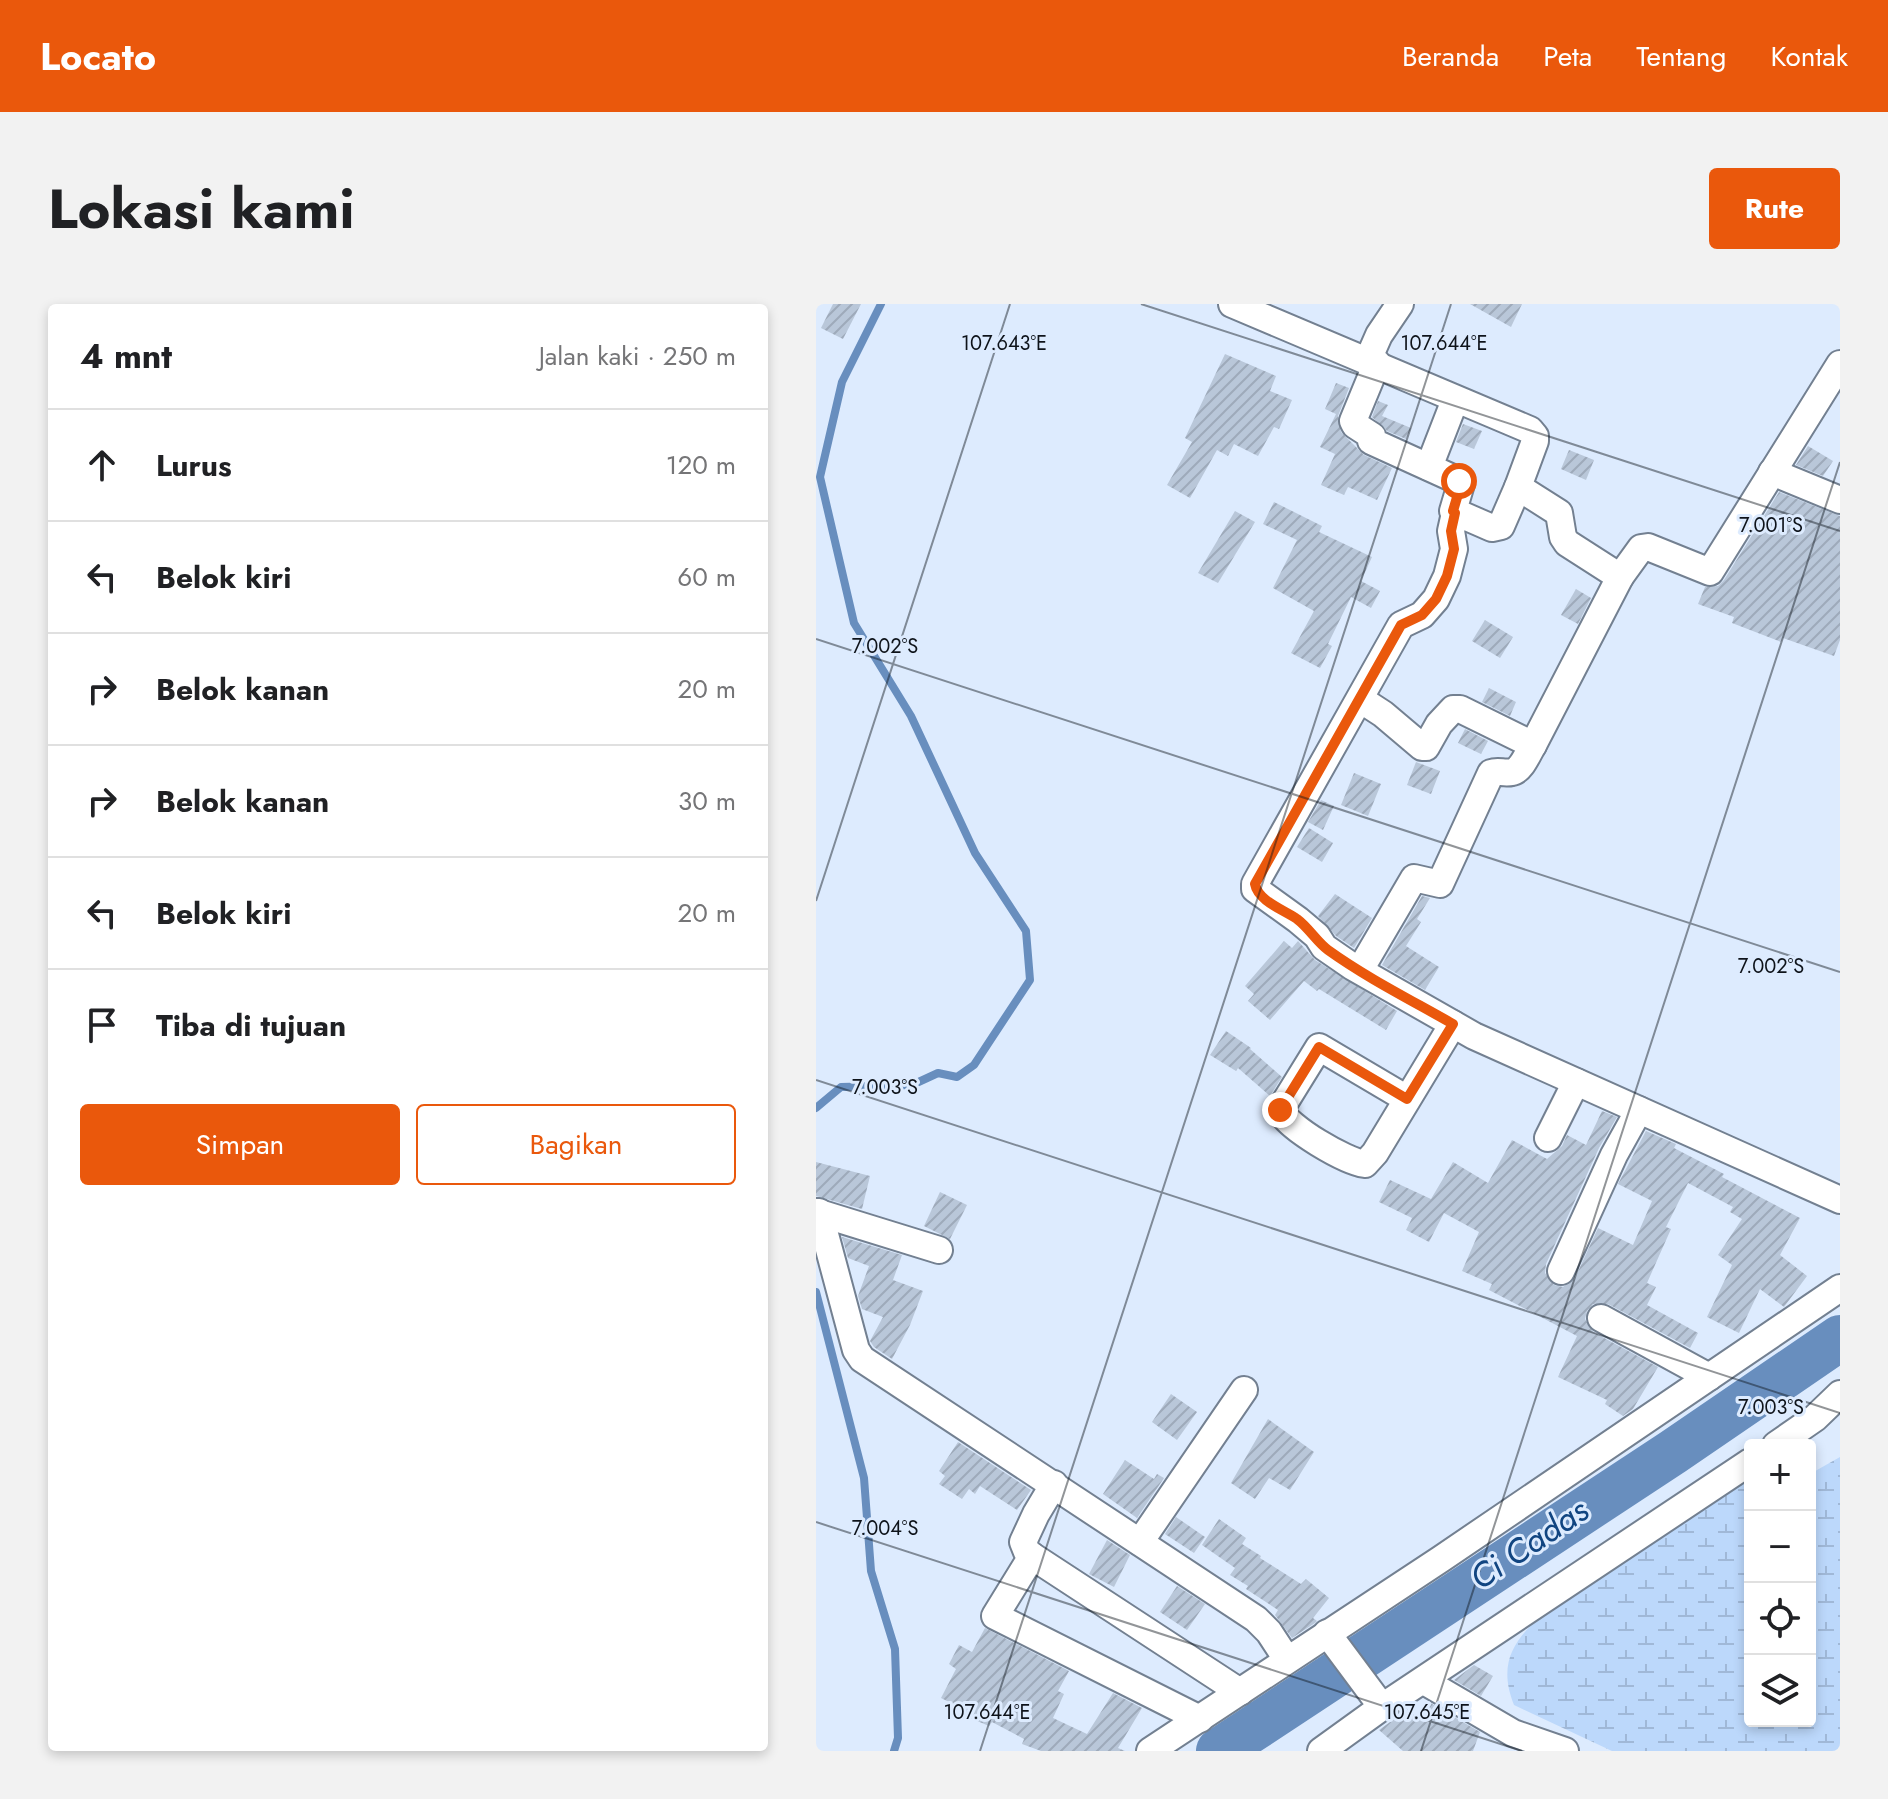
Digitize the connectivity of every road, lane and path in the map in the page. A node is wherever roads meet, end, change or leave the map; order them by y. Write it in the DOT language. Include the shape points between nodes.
graph roads {
  1 [pos="1232,304"];
  2 [pos="1400,304"];
  3 [pos="1373,362"];
  4 [pos="1840,364"];
  5 [pos="1455,400"];
  6 [pos="1429,467"];
  7 [pos="1772,472"];
  8 [pos="1518,487"];
  9 [pos="1840,500"];
  10 [pos="1455,513"];
  11 [pos="1620,577"];
  12 [pos="1360,699"];
  13 [pos="1533,745"];
  14 [pos="1360,970"];
  15 [pos="1453,1024"];
  16 [pos="1576,1082"];
  17 [pos="1407,1099"];
  18 [pos="1639,1110"];
  19 [pos="1548,1138"];
  20 [pos="1840,1200"];
  21 [pos="818,1212"];
  22 [pos="939,1250"];
  23 [pos="1561,1271"];
  24 [pos="1840,1288"];
  25 [pos="1601,1318"];
  26 [pos="1709,1377"];
  27 [pos="1244,1390"];
  28 [pos="1840,1394"];
  29 [pos="1785,1439"];
  30 [pos="1744,1466"];
  31 [pos="1054,1484"];
  32 [pos="1140,1542"];
  33 [pos="1032,1556"];
  34 [pos="1331,1638"];
  35 [pos="1286,1658"];
  36 [pos="1424,1681"];
  37 [pos="1240,1692"];
  38 [pos="1379,1703"];
  39 [pos="1200,1719"];
  40 [pos="1509,1742"];
  41 [pos="1150,1751"];
  42 [pos="1321,1751"];
  43 [pos="1565,1751"];
  1 -- 3 [label="street"];
  2 -- 3 [label="street" via="1379,335"];
  3 -- 5 [label="street"];
  3 -- 6 [label="street" via="1355,425 1370,433 1375,444"];
  4 -- 7 [label="street"];
  5 -- 6 [label="street"];
  5 -- 8 [label="street" via="1533,433 1535,441"];
  6 -- 10 [label="street" via="1460,482"];
  7 -- 9 [label="street"];
  7 -- 11 [label="street" via="1710,572 1648,547 1641,548"];
  8 -- 10 [label="street" via="1498,529"];
  8 -- 11 [label="street" via="1559,513 1567,543"];
  10 -- 12 [label="street" via="1454,549 1436,599 1422,615 1401,625"];
  11 -- 13 [label="street"];
  12 -- 13 [label="street" via="1422,747 1453,709"];
  12 -- 14 [label="street" via="1255,884 1259,894"];
  13 -- 14 [label="street" via="1514,772 1491,773 1440,884 1414,878"];
  14 -- 15 [label="street"];
  15 -- 16 [label="street"];
  15 -- 17 [label="street"];
  16 -- 18 [label="street"];
  16 -- 19 [label="street"];
  17 -- 17 [label="street" via="1365,1164 1315,1140 1280,1110 1319,1047"];
  18 -- 20 [label="street"];
  18 -- 23 [label="street"];
  21 -- 22 [label="street"];
  21 -- 31 [label="street" via="858,1355"];
  24 -- 26 [label="street"];
  25 -- 26 [label="street"];
  26 -- 34 [label="street"];
  27 -- 32 [label="street"];
  28 -- 29 [label="street"];
  30 -- 36 [label="street"];
  31 -- 32 [label="street"];
  31 -- 33 [label="street" via="1023,1542"];
  32 -- 35 [label="street" via="1256,1619"];
  33 -- 37 [label="street"];
  33 -- 39 [label="street" via="995,1616"];
  34 -- 35 [label="street"];
  34 -- 38 [label="street"];
  35 -- 37 [label="street"];
  36 -- 38 [label="street"];
  36 -- 40 [label="street"];
  37 -- 39 [label="street"];
  38 -- 42 [label="street"];
  39 -- 41 [label="street"];
  40 -- 43 [label="street"];
}
